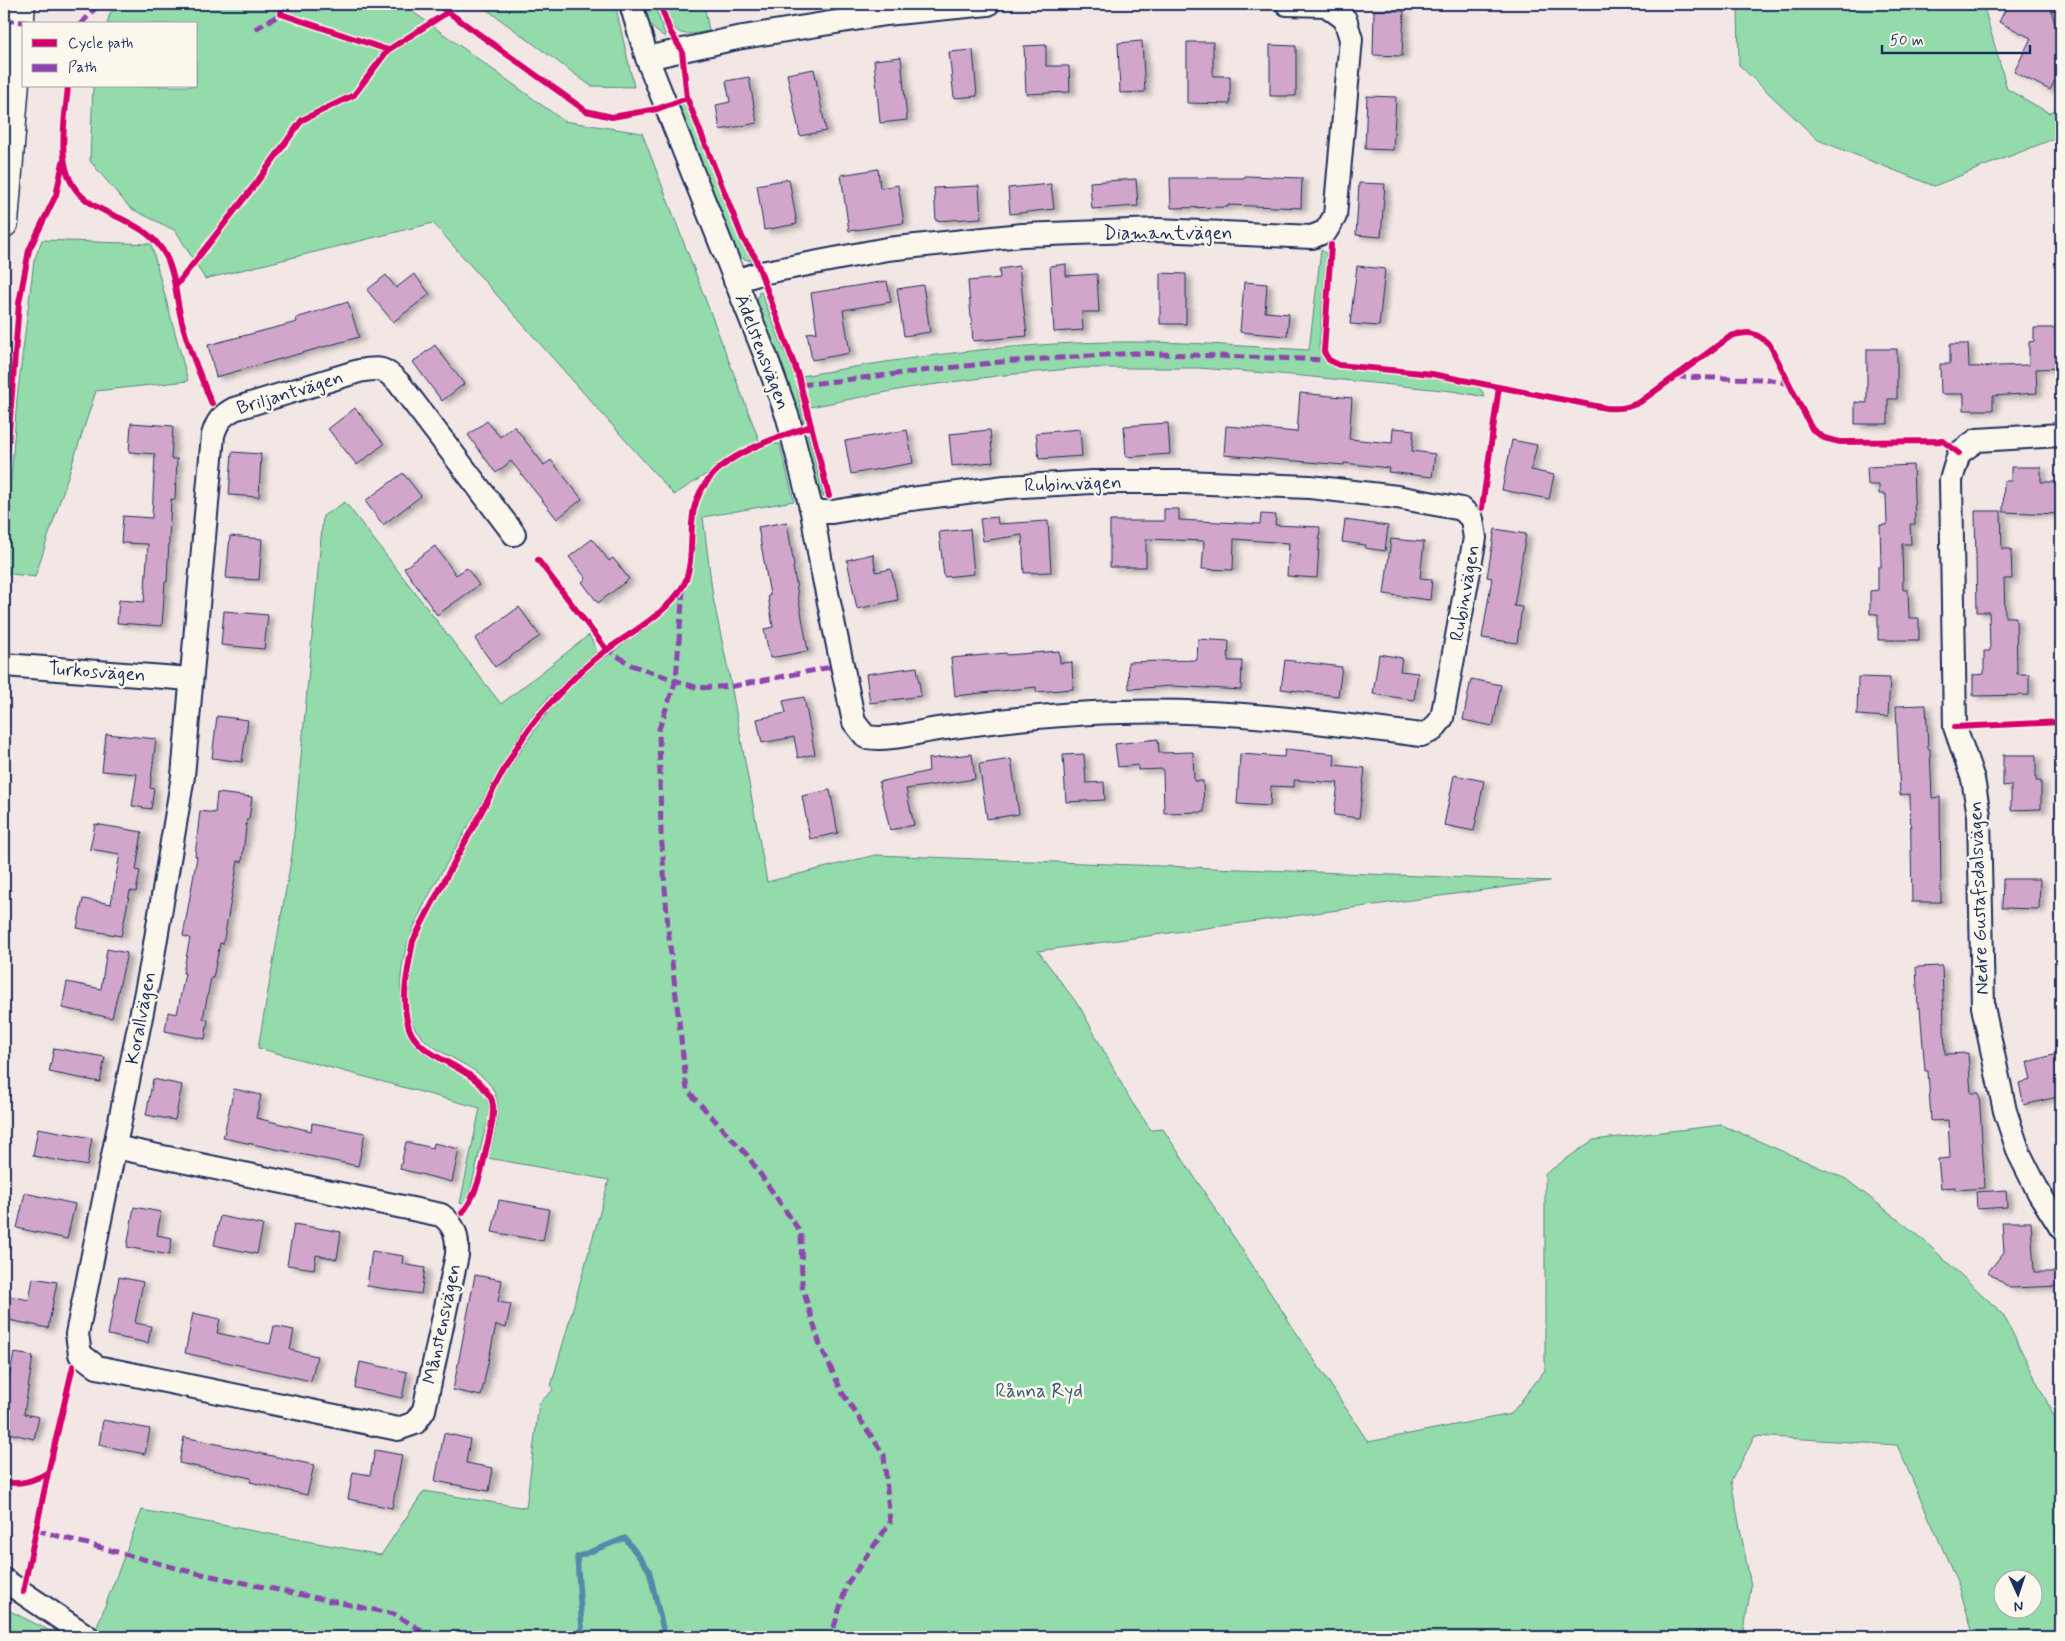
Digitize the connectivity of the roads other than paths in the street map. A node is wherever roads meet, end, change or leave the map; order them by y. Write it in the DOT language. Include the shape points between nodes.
graph roads {
  1 [pos="21,4"];
  2 [pos="632,4"];
  3 [pos="988,4"];
  4 [pos="1287,4"];
  5 [pos="647,58"];
  6 [pos="4,223"];
  7 [pos="735,280"];
  8 [pos="2061,435"];
  9 [pos="812,512"];
  10 [pos="514,534"];
  11 [pos="4,665"];
  12 [pos="191,679"];
  13 [pos="866,737"];
  14 [pos="116,1147"];
  15 [pos="2061,1228"];
  16 [pos="80,1354"];
  17 [pos="4,1580"];
  18 [pos="88,1637"];
  1 -- 6 [label="main road"];
  2 -- 5 [label="street, Ädelstensvägen"];
  3 -- 5 [label="street" via="886,14 737,38"];
  4 -- 7 [label="street, Diamantvägen" via="1326,5 1345,19 1351,39 1334,216 1326,230 1312,236 1158,230 1022,235 887,249"];
  5 -- 7 [label="street, Ädelstensvägen"];
  7 -- 9 [label="street, Ädelstensvägen" via="788,418"];
  8 -- 15 [label="street, Nedre Gustafsdalsvägen" via="1977,440 1959,453 1951,480 1955,727 1974,779 1979,815 1983,1007 2005,1111 2019,1152"];
  9 -- 13 [label="street, Ädelstensvägen" via="854,722"];
  9 -- 13 [label="street, Rubinvägen" via="832,512 1004,487 1092,482 1184,482 1310,487 1397,497 1462,509 1472,519 1475,538 1442,718 1433,730 1421,735 1232,714 1122,712 1006,720 941,728 883,740"];
  10 -- 12 [label="street, Briljantvägen" via="387,371 374,368 360,371 234,409 218,420 213,435"];
  11 -- 12 [label="street, Turkosvägen"];
  12 -- 14 [label="street, Korallvägen" via="183,776 152,962"];
  14 -- 16 [label="street, Korallvägen" via="78,1334"];
  14 -- 16 [label="street, Månstensvägen" via="440,1215 450,1221 455,1230 457,1255 424,1410 415,1423 398,1429 97,1367"];
  17 -- 18 [label="street"];
}
